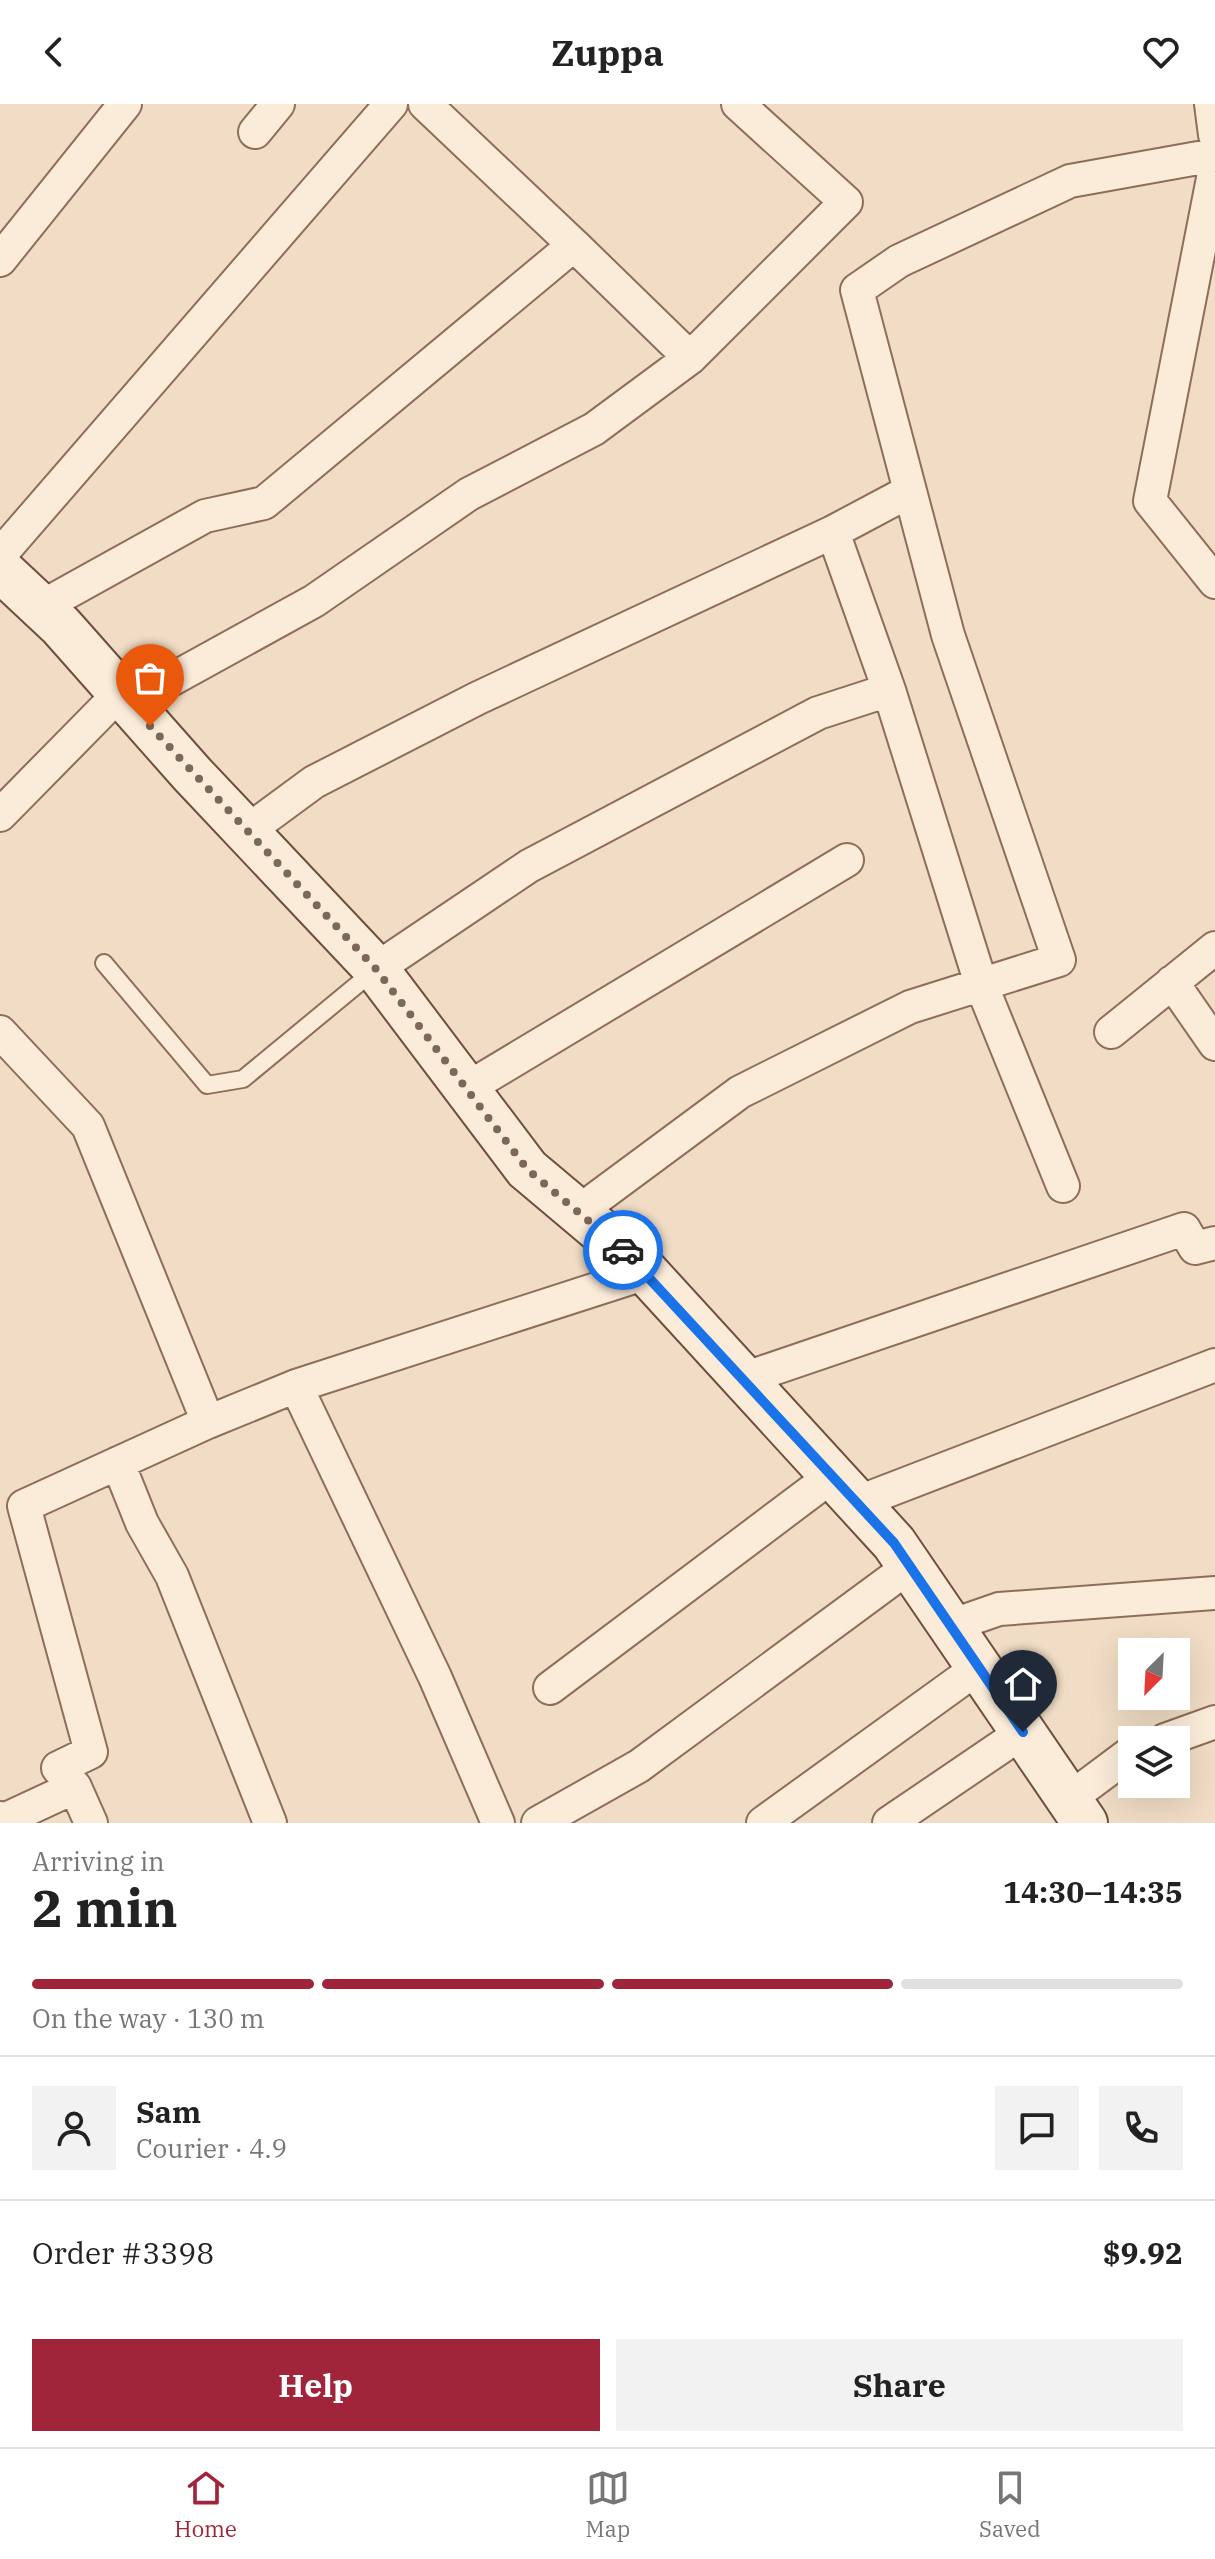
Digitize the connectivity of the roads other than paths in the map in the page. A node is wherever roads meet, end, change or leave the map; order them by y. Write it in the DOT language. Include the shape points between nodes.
graph roads {
  1 [pos="125,104"];
  2 [pos="278,104"];
  3 [pos="391,104"];
  4 [pos="425,104"];
  5 [pos="738,104"];
  6 [pos="1211,104"];
  7 [pos="255,132"];
  8 [pos="1215,135"];
  9 [pos="1215,155"];
  10 [pos="1215,168"];
  11 [pos="574,245"];
  12 [pos="0,260"];
  13 [pos="690,358"];
  14 [pos="910,491"];
  15 [pos="833,532"];
  16 [pos="1,567"];
  17 [pos="1215,582"];
  18 [pos="41,607"];
  19 [pos="889,690"];
  20 [pos="125,698"];
  21 [pos="0,815"];
  22 [pos="246,832"];
  23 [pos="847,860"];
  24 [pos="1215,948"];
  25 [pos="104,963"];
  26 [pos="376,969"];
  27 [pos="1172,982"];
  28 [pos="981,984"];
  29 [pos="0,1032"];
  30 [pos="1111,1032"];
  31 [pos="1215,1044"];
  32 [pos="466,1089"];
  33 [pos="1063,1186"];
  34 [pos="578,1212"];
  35 [pos="1215,1243"];
  36 [pos="646,1273"];
  37 [pos="1215,1365"];
  38 [pos="743,1379"];
  39 [pos="296,1386"];
  40 [pos="208,1422"];
  41 [pos="118,1463"];
  42 [pos="844,1489"];
  43 [pos="910,1566"];
  44 [pos="1215,1593"];
  45 [pos="950,1626"];
  46 [pos="979,1667"];
  47 [pos="550,1688"];
  48 [pos="1215,1722"];
  49 [pos="1190,1731"];
  50 [pos="1023,1732"];
  51 [pos="1118,1767"];
  52 [pos="75,1787"];
  53 [pos="1077,1811"];
  54 [pos="0,1818"];
  55 [pos="91,1823"];
  56 [pos="270,1823"];
  57 [pos="498,1823"];
  58 [pos="538,1823"];
  59 [pos="763,1823"];
  60 [pos="889,1823"];
  1 -- 12 [label="street"];
  2 -- 7 [label="street"];
  3 -- 16 [label="street"];
  4 -- 11 [label="street"];
  5 -- 13 [label="street" via="846,202"];
  6 -- 8 [label="street"];
  9 -- 14 [label="street" via="1070,181 899,261 857,290"];
  10 -- 17 [label="street" via="1150,501"];
  11 -- 13 [label="street"];
  11 -- 18 [label="street" via="264,503 205,516"];
  13 -- 20 [label="street" via="594,429 469,494 314,601"];
  14 -- 15 [label="street"];
  14 -- 28 [label="street" via="948,635 1059,960"];
  15 -- 19 [label="street"];
  15 -- 22 [label="street" via="464,705 314,782"];
  16 -- 18 [label="street"];
  18 -- 20 [label="street"];
  19 -- 26 [label="street" via="818,713 529,866"];
  19 -- 28 [label="street"];
  20 -- 21 [label="street"];
  20 -- 22 [label="street"];
  22 -- 26 [label="street"];
  23 -- 32 [label="street"];
  24 -- 27 [label="street"];
  25 -- 26 [label="lane" via="207,1085 243,1079"];
  26 -- 32 [label="street"];
  27 -- 30 [label="street"];
  27 -- 31 [label="street"];
  28 -- 33 [label="street"];
  28 -- 34 [label="street" via="910,1007 740,1092"];
  29 -- 40 [label="street" via="88,1126"];
  32 -- 34 [label="street" via="527,1169"];
  34 -- 36 [label="street"];
  35 -- 38 [label="street" via="1195,1248 1184,1229"];
  36 -- 38 [label="street"];
  36 -- 39 [label="street"];
  37 -- 42 [label="street"];
  38 -- 42 [label="street"];
  39 -- 40 [label="street"];
  39 -- 57 [label="street" via="435,1677"];
  40 -- 41 [label="street"];
  41 -- 52 [label="street" via="24,1506 91,1752 58,1768"];
  41 -- 56 [label="street" via="142,1523 172,1576"];
  42 -- 43 [label="street"];
  42 -- 47 [label="street"];
  43 -- 45 [label="street"];
  43 -- 58 [label="street" via="639,1766"];
  44 -- 45 [label="street" via="999,1609"];
  45 -- 46 [label="street"];
  46 -- 50 [label="street"];
  46 -- 59 [label="street"];
  48 -- 49 [label="street"];
  50 -- 53 [label="street"];
  50 -- 60 [label="street"];
  51 -- 53 [label="street"];
  52 -- 54 [label="street"];
  52 -- 55 [label="street"];
}
